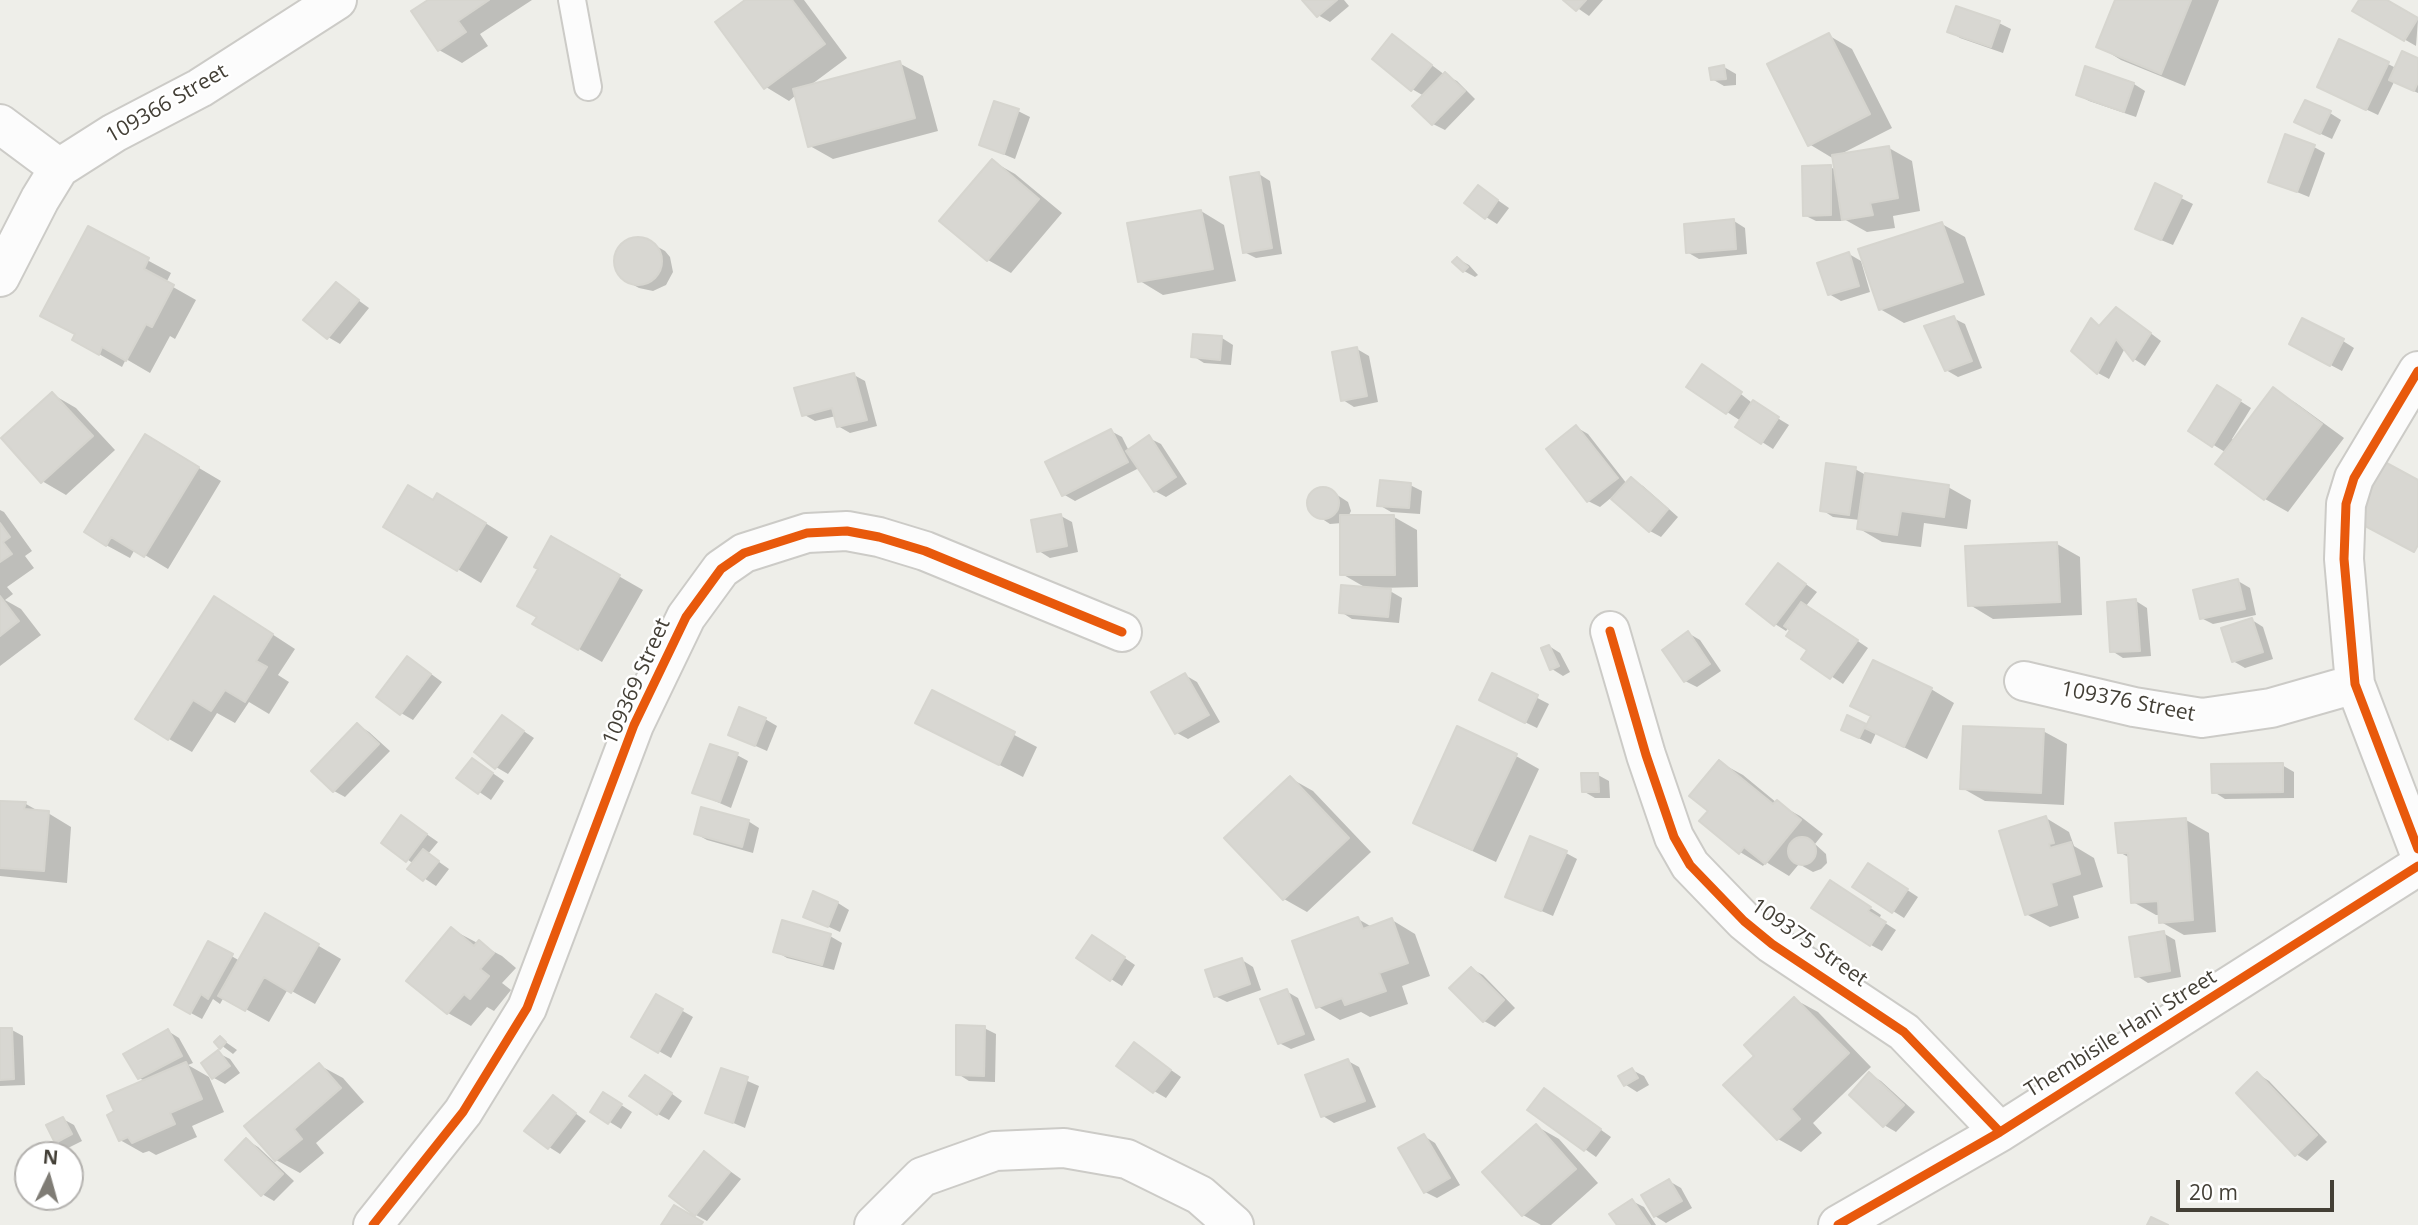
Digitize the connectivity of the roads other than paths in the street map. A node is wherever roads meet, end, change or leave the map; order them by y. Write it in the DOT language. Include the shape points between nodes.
graph roads {
  1 [pos="337,0"];
  2 [pos="572,0"];
  3 [pos="588,87"];
  4 [pos="0,124"];
  5 [pos="59,168"];
  6 [pos="0,277"];
  7 [pos="2418,371"];
  8 [pos="1610,631"];
  9 [pos="1122,632"];
  10 [pos="2024,681"];
  11 [pos="2355,684"];
  12 [pos="2418,849"];
  13 [pos="2418,866"];
  14 [pos="2000,1132"];
  15 [pos="373,1225"];
  16 [pos="874,1225"];
  17 [pos="1234,1225"];
  18 [pos="1838,1225"];
  1 -- 5 [label="street, 109366 Street" via="200,88"];
  2 -- 3 [label="lane"];
  4 -- 5 [label="street"];
  5 -- 6 [label="street"];
  7 -- 11 [label="street" via="2354,478 2346,504 2344,559"];
  8 -- 14 [label="street, 109375 Street" via="1674,838 1690,865 1772,944 1904,1032"];
  9 -- 15 [label="street, 109369 Street" via="925,551 847,531 807,533 744,553 721,569 686,617 634,725 527,1008 463,1112"];
  10 -- 11 [label="street, 109376 Street" via="2202,718 2271,708"];
  11 -- 12 [label="street"];
  13 -- 14 [label="street, Thembisile Hani Street"];
  14 -- 18 [label="street, Thembisile Hani Street"];
  16 -- 17 [label="street" via="922,1177 995,1151 1064,1148 1127,1159 1199,1195"];
}
